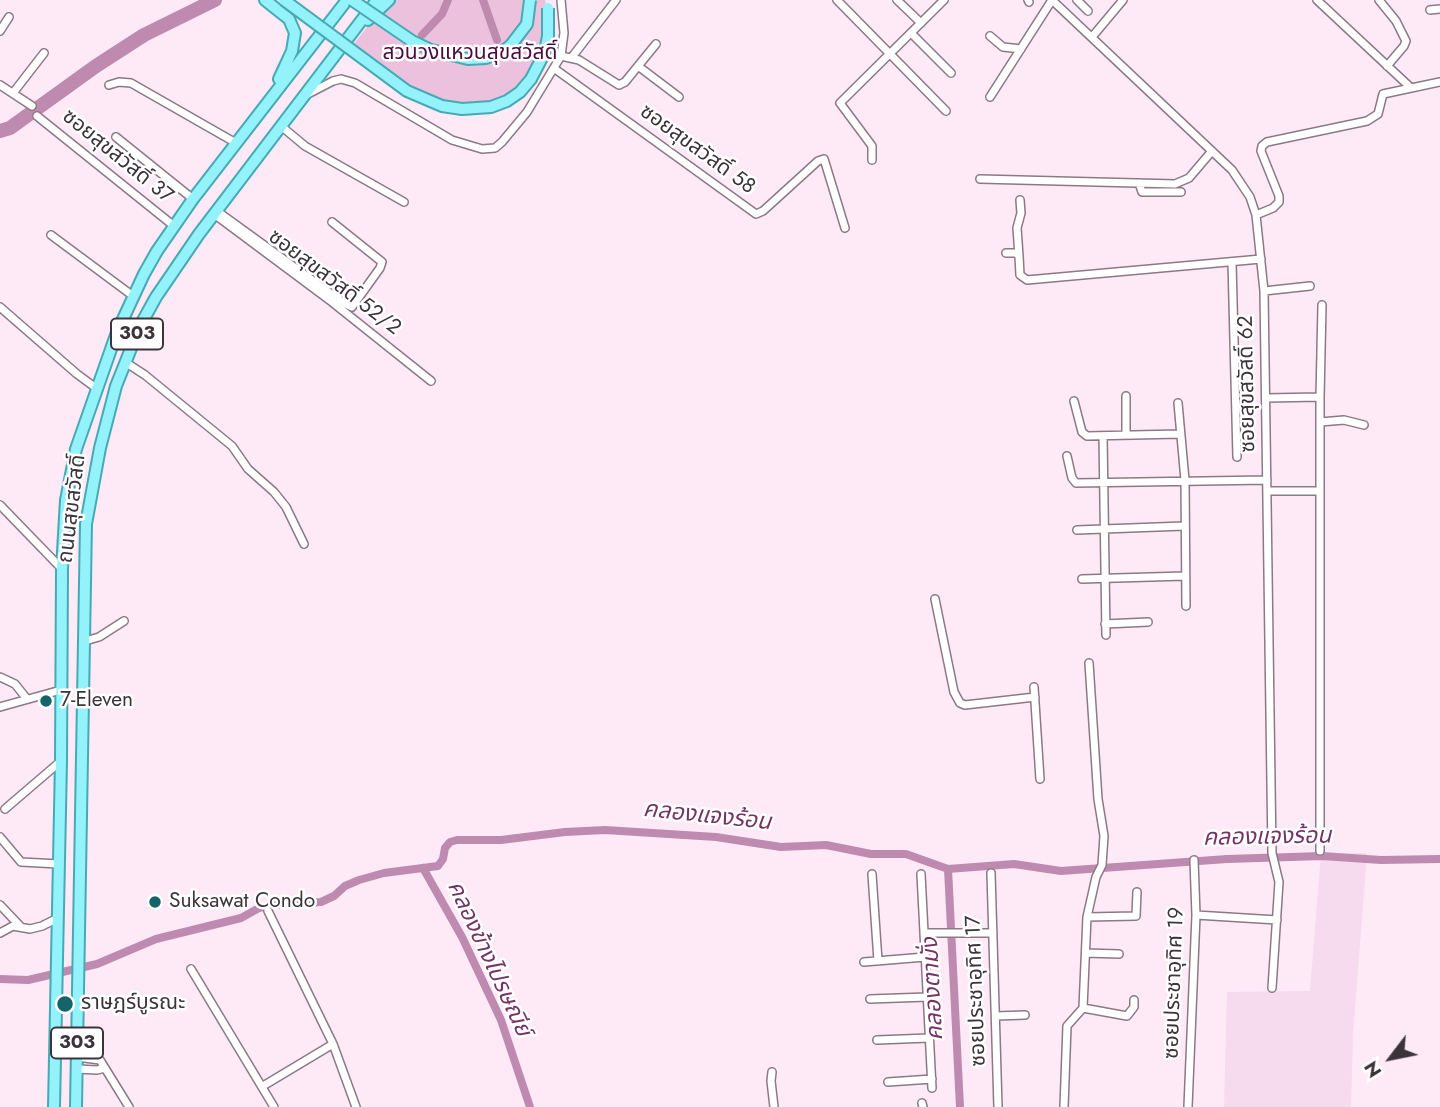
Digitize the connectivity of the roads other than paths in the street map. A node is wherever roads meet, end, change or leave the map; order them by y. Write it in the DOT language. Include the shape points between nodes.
graph roads {
  1 [pos="265,0"];
  2 [pos="284,0"];
  3 [pos="349,0"];
  4 [pos="377,0"];
  5 [pos="389,0"];
  6 [pos="530,0"];
  7 [pos="561,0"];
  8 [pos="616,0"];
  9 [pos="837,0"];
  10 [pos="897,0"];
  11 [pos="944,0"];
  12 [pos="1052,0"];
  13 [pos="1077,0"];
  14 [pos="1123,0"];
  15 [pos="1317,0"];
  16 [pos="1379,0"];
  17 [pos="547,4"];
  18 [pos="1440,9"];
  19 [pos="1088,10"];
  20 [pos="1430,10"];
  21 [pos="9,17"];
  22 [pos="921,23"];
  23 [pos="0,31"];
  24 [pos="911,33"];
  25 [pos="990,36"];
  26 [pos="1091,37"];
  27 [pos="348,39"];
  28 [pos="656,44"];
  29 [pos="1021,49"];
  30 [pos="44,53"];
  31 [pos="890,55"];
  32 [pos="561,56"];
  33 [pos="572,57"];
  34 [pos="638,66"];
  35 [pos="1387,66"];
  36 [pos="555,69"];
  37 [pos="951,73"];
  38 [pos="1440,82"];
  39 [pos="0,85"];
  40 [pos="108,85"];
  41 [pos="1410,87"];
  42 [pos="13,93"];
  43 [pos="303,97"];
  44 [pos="679,97"];
  45 [pos="990,97"];
  46 [pos="270,98"];
  47 [pos="32,106"];
  48 [pos="946,111"];
  49 [pos="37,116"];
  50 [pos="281,127"];
  51 [pos="116,137"];
  52 [pos="236,144"];
  53 [pos="1212,151"];
  54 [pos="872,160"];
  55 [pos="980,179"];
  56 [pos="1139,183"];
  57 [pos="1181,192"];
  58 [pos="193,199"];
  59 [pos="1020,200"];
  60 [pos="404,202"];
  61 [pos="216,213"];
  62 [pos="1256,215"];
  63 [pos="332,222"];
  64 [pos="174,226"];
  65 [pos="845,228"];
  66 [pos="51,235"];
  67 [pos="1006,253"];
  68 [pos="1019,256"];
  69 [pos="1262,259"];
  70 [pos="1232,262"];
  71 [pos="1310,286"];
  72 [pos="1264,292"];
  73 [pos="133,296"];
  74 [pos="1322,305"];
  75 [pos="0,307"];
  76 [pos="125,362"];
  77 [pos="431,381"];
  78 [pos="96,388"];
  79 [pos="1126,396"];
  80 [pos="1320,397"];
  81 [pos="1266,398"];
  82 [pos="1074,401"];
  83 [pos="1178,403"];
  84 [pos="1320,422"];
  85 [pos="1364,425"];
  86 [pos="1180,434"];
  87 [pos="1126,435"];
  88 [pos="1102,436"];
  89 [pos="1067,456"];
  90 [pos="1237,457"];
  91 [pos="1185,480"];
  92 [pos="1267,480"];
  93 [pos="1103,482"];
  94 [pos="1268,491"];
  95 [pos="1315,491"];
  96 [pos="0,505"];
  97 [pos="1184,526"];
  98 [pos="1104,529"];
  99 [pos="1077,530"];
  100 [pos="304,544"];
  101 [pos="62,569"];
  102 [pos="1185,576"];
  103 [pos="1104,578"];
  104 [pos="1082,579"];
  105 [pos="935,599"];
  106 [pos="1186,606"];
  107 [pos="124,621"];
  108 [pos="1147,622"];
  109 [pos="1105,624"];
  110 [pos="1106,635"];
  111 [pos="85,641"];
  112 [pos="1089,663"];
  113 [pos="0,677"];
  114 [pos="1034,687"];
  115 [pos="84,688"];
  116 [pos="61,690"];
  117 [pos="1035,697"];
  118 [pos="27,699"];
  119 [pos="0,707"];
  120 [pos="61,761"];
  121 [pos="1040,779"];
  122 [pos="5,809"];
  123 [pos="0,837"];
  124 [pos="1320,852"];
  125 [pos="1194,860"];
  126 [pos="59,864"];
  127 [pos="991,873"];
  128 [pos="872,874"];
  129 [pos="920,874"];
  130 [pos="1137,892"];
  131 [pos="0,905"];
  132 [pos="268,911"];
  133 [pos="1196,915"];
  134 [pos="1087,917"];
  135 [pos="58,918"];
  136 [pos="1277,920"];
  137 [pos="20,926"];
  138 [pos="0,933"];
  139 [pos="924,933"];
  140 [pos="993,933"];
  141 [pos="1086,953"];
  142 [pos="1119,954"];
  143 [pos="925,957"];
  144 [pos="878,961"];
  145 [pos="864,962"];
  146 [pos="191,969"];
  147 [pos="1272,988"];
  148 [pos="927,997"];
  149 [pos="870,999"];
  150 [pos="1134,1000"];
  151 [pos="1083,1008"];
  152 [pos="1025,1015"];
  153 [pos="996,1016"];
  154 [pos="929,1038"];
  155 [pos="877,1040"];
  156 [pos="333,1044"];
  157 [pos="77,1057"];
  158 [pos="105,1068"];
  159 [pos="77,1069"];
  160 [pos="772,1072"];
  161 [pos="932,1079"];
  162 [pos="888,1082"];
  163 [pos="263,1086"];
  164 [pos="932,1088"];
  165 [pos="54,1107"];
  166 [pos="76,1107"];
  167 [pos="129,1107"];
  168 [pos="274,1107"];
  169 [pos="356,1107"];
  170 [pos="774,1107"];
  171 [pos="999,1107"];
  172 [pos="1064,1107"];
  173 [pos="1188,1107"];
  1 -- 46 [label="main road" via="289,19 295,33 292,51"];
  2 -- 17 [label="main road, bridge" via="407,91 462,109 507,101 531,79 545,52"];
  3 -- 6 [label="main road, bridge" via="412,41 468,59 502,52 520,37"];
  3 -- 46 [label="main road, ถนนสุขสวัสดิ์ / 303"];
  4 -- 27 [label="main road, ถนนสุขสวัสดิ์ / 303"];
  5 -- 27 [label="main road"];
  7 -- 32 [label="street" via="565,33"];
  8 -- 33 [label="street"];
  9 -- 31 [label="street"];
  10 -- 22 [label="street"];
  11 -- 22 [label="street"];
  12 -- 26 [label="street, ซอยสุขสวัสดิ์ 62"];
  12 -- 29 [label="street"];
  13 -- 19 [label="street"];
  14 -- 26 [label="street"];
  15 -- 35 [label="street"];
  16 -- 35 [label="street" via="1406,41"];
  18 -- 20 [label="street"];
  21 -- 23 [label="street"];
  22 -- 24 [label="street"];
  24 -- 31 [label="street"];
  24 -- 37 [label="street"];
  25 -- 29 [label="street" via="1003,47"];
  26 -- 53 [label="street, ซอยสุขสวัสดิ์ 62"];
  27 -- 43 [label="main road, ถนนสุขสวัสดิ์ / 303"];
  28 -- 34 [label="street"];
  29 -- 45 [label="street"];
  30 -- 42 [label="street"];
  31 -- 48 [label="street"];
  31 -- 54 [label="street" via="840,103 872,146"];
  32 -- 33 [label="street"];
  32 -- 36 [label="street"];
  33 -- 34 [label="street" via="619,85"];
  34 -- 44 [label="street"];
  35 -- 41 [label="street"];
  36 -- 43 [label="street" via="513,131 488,149 452,139 341,79"];
  36 -- 65 [label="street, ซอยสุขสวัสดิ์ 58" via="756,214 824,159"];
  38 -- 41 [label="street"];
  39 -- 42 [label="street"];
  40 -- 52 [label="street" via="131,83"];
  41 -- 62 [label="street" via="1383,94 1377,114 1367,121 1262,146 1279,202"];
  42 -- 47 [label="street"];
  43 -- 50 [label="main road, ถนนสุขสวัสดิ์ / 303"];
  46 -- 52 [label="main road, ถนนสุขสวัสดิ์ / 303"];
  49 -- 64 [label="street, ซอยสุขสวัสดิ์ 37"];
  50 -- 60 [label="street" via="305,146"];
  50 -- 61 [label="main road, ถนนสุขสวัสดิ์ / 303"];
  51 -- 58 [label="street"];
  52 -- 58 [label="main road, ถนนสุขสวัสดิ์ / 303"];
  53 -- 56 [label="street" via="1182,182"];
  53 -- 62 [label="street, ซอยสุขสวัสดิ์ 62" via="1241,181"];
  55 -- 56 [label="street"];
  56 -- 57 [label="street" via="1142,192"];
  58 -- 64 [label="main road, ถนนสุขสวัสดิ์ / 303"];
  59 -- 68 [label="street"];
  61 -- 63 [label="street" via="352,307 382,262"];
  61 -- 76 [label="main road, ถนนสุขสวัสดิ์ / 303" via="156,297"];
  61 -- 77 [label="street, ซอยสุขสวัสดิ์ 52/2"];
  62 -- 69 [label="street, ซอยสุขสวัสดิ์ 62"];
  64 -- 73 [label="main road, ถนนสุขสวัสดิ์ / 303"];
  66 -- 73 [label="street"];
  67 -- 68 [label="street"];
  68 -- 70 [label="street" via="1020,275 1027,280"];
  69 -- 70 [label="street"];
  69 -- 72 [label="street, ซอยสุขสวัสดิ์ 62"];
  70 -- 90 [label="street"];
  71 -- 72 [label="street"];
  72 -- 81 [label="street, ซอยสุขสวัสดิ์ 62"];
  73 -- 78 [label="main road, ถนนสุขสวัสดิ์ / 303"];
  74 -- 80 [label="street"];
  75 -- 78 [label="street"];
  76 -- 100 [label="street" via="232,446 286,507"];
  76 -- 111 [label="main road, ถนนสุขสวัสดิ์ / 303" via="106,423 86,524"];
  78 -- 101 [label="main road, ถนนสุขสวัสดิ์ / 303" via="66,500"];
  79 -- 87 [label="street"];
  80 -- 81 [label="street"];
  80 -- 84 [label="street"];
  81 -- 92 [label="street, ซอยสุขสวัสดิ์ 62"];
  82 -- 88 [label="street" via="1084,435"];
  83 -- 86 [label="street"];
  84 -- 85 [label="street" via="1344,420"];
  84 -- 124 [label="street"];
  86 -- 87 [label="street"];
  86 -- 91 [label="street"];
  87 -- 88 [label="street"];
  88 -- 93 [label="street"];
  89 -- 93 [label="street" via="1076,483"];
  91 -- 92 [label="street"];
  91 -- 93 [label="street"];
  91 -- 97 [label="street"];
  92 -- 94 [label="street, ซอยสุขสวัสดิ์ 62"];
  93 -- 98 [label="street"];
  94 -- 95 [label="street"];
  94 -- 136 [label="street, ซอยสุขสวัสดิ์ 62" via="1272,853 1279,882"];
  96 -- 101 [label="street"];
  97 -- 98 [label="street"];
  97 -- 102 [label="street"];
  98 -- 99 [label="street"];
  98 -- 103 [label="street"];
  101 -- 116 [label="main road, ถนนสุขสวัสดิ์ / 303"];
  102 -- 103 [label="street"];
  102 -- 106 [label="street"];
  103 -- 104 [label="street"];
  103 -- 109 [label="street"];
  105 -- 117 [label="street" via="960,703"];
  107 -- 111 [label="street"];
  108 -- 109 [label="street"];
  109 -- 110 [label="street"];
  111 -- 115 [label="main road, ถนนสุขสวัสดิ์ / 303"];
  112 -- 134 [label="street" via="1104,836 1102,865"];
  113 -- 118 [label="street" via="15,684"];
  114 -- 117 [label="street"];
  115 -- 116 [label="main road"];
  115 -- 157 [label="main road, ถนนสุขสวัสดิ์ / 303"];
  116 -- 118 [label="street"];
  116 -- 120 [label="main road, ถนนสุขสวัสดิ์ / 303"];
  117 -- 121 [label="street"];
  118 -- 119 [label="street"];
  120 -- 122 [label="street"];
  120 -- 126 [label="main road, ถนนสุขสวัสดิ์ / 303"];
  123 -- 126 [label="street" via="21,862"];
  125 -- 133 [label="street, ซอยประชาอุทิศ 19"];
  126 -- 135 [label="main road, ถนนสุขสวัสดิ์ / 303"];
  127 -- 140 [label="street, ซอยประชาอุทิศ 17"];
  128 -- 144 [label="street"];
  129 -- 139 [label="street"];
  130 -- 134 [label="street" via="1136,916"];
  131 -- 137 [label="street"];
  132 -- 156 [label="street"];
  133 -- 136 [label="street"];
  133 -- 173 [label="street, ซอยประชาอุทิศ 19"];
  134 -- 141 [label="street"];
  135 -- 137 [label="street" via="30,929"];
  135 -- 165 [label="main road, ถนนสุขสวัสดิ์ / 303"];
  136 -- 147 [label="street, ซอยสุขสวัสดิ์ 62"];
  137 -- 138 [label="street"];
  139 -- 140 [label="street"];
  139 -- 143 [label="street"];
  140 -- 153 [label="street, ซอยประชาอุทิศ 17"];
  141 -- 142 [label="street"];
  141 -- 151 [label="street"];
  143 -- 144 [label="street"];
  143 -- 148 [label="street"];
  144 -- 145 [label="street"];
  146 -- 163 [label="street"];
  148 -- 149 [label="street"];
  148 -- 154 [label="street"];
  150 -- 151 [label="street" via="1128,1016"];
  151 -- 172 [label="street" via="1067,1026"];
  152 -- 153 [label="street"];
  153 -- 171 [label="street, ซอยประชาอุทิศ 17"];
  154 -- 155 [label="street"];
  154 -- 161 [label="street"];
  156 -- 163 [label="street"];
  156 -- 169 [label="street"];
  157 -- 158 [label="street" via="96,1059"];
  157 -- 159 [label="main road, ถนนสุขสวัสดิ์ / 303"];
  158 -- 159 [label="street"];
  158 -- 167 [label="street"];
  159 -- 166 [label="main road, ถนนสุขสวัสดิ์ / 303"];
  160 -- 170 [label="street"];
  161 -- 162 [label="street"];
  161 -- 164 [label="street"];
  163 -- 168 [label="street"];
}
